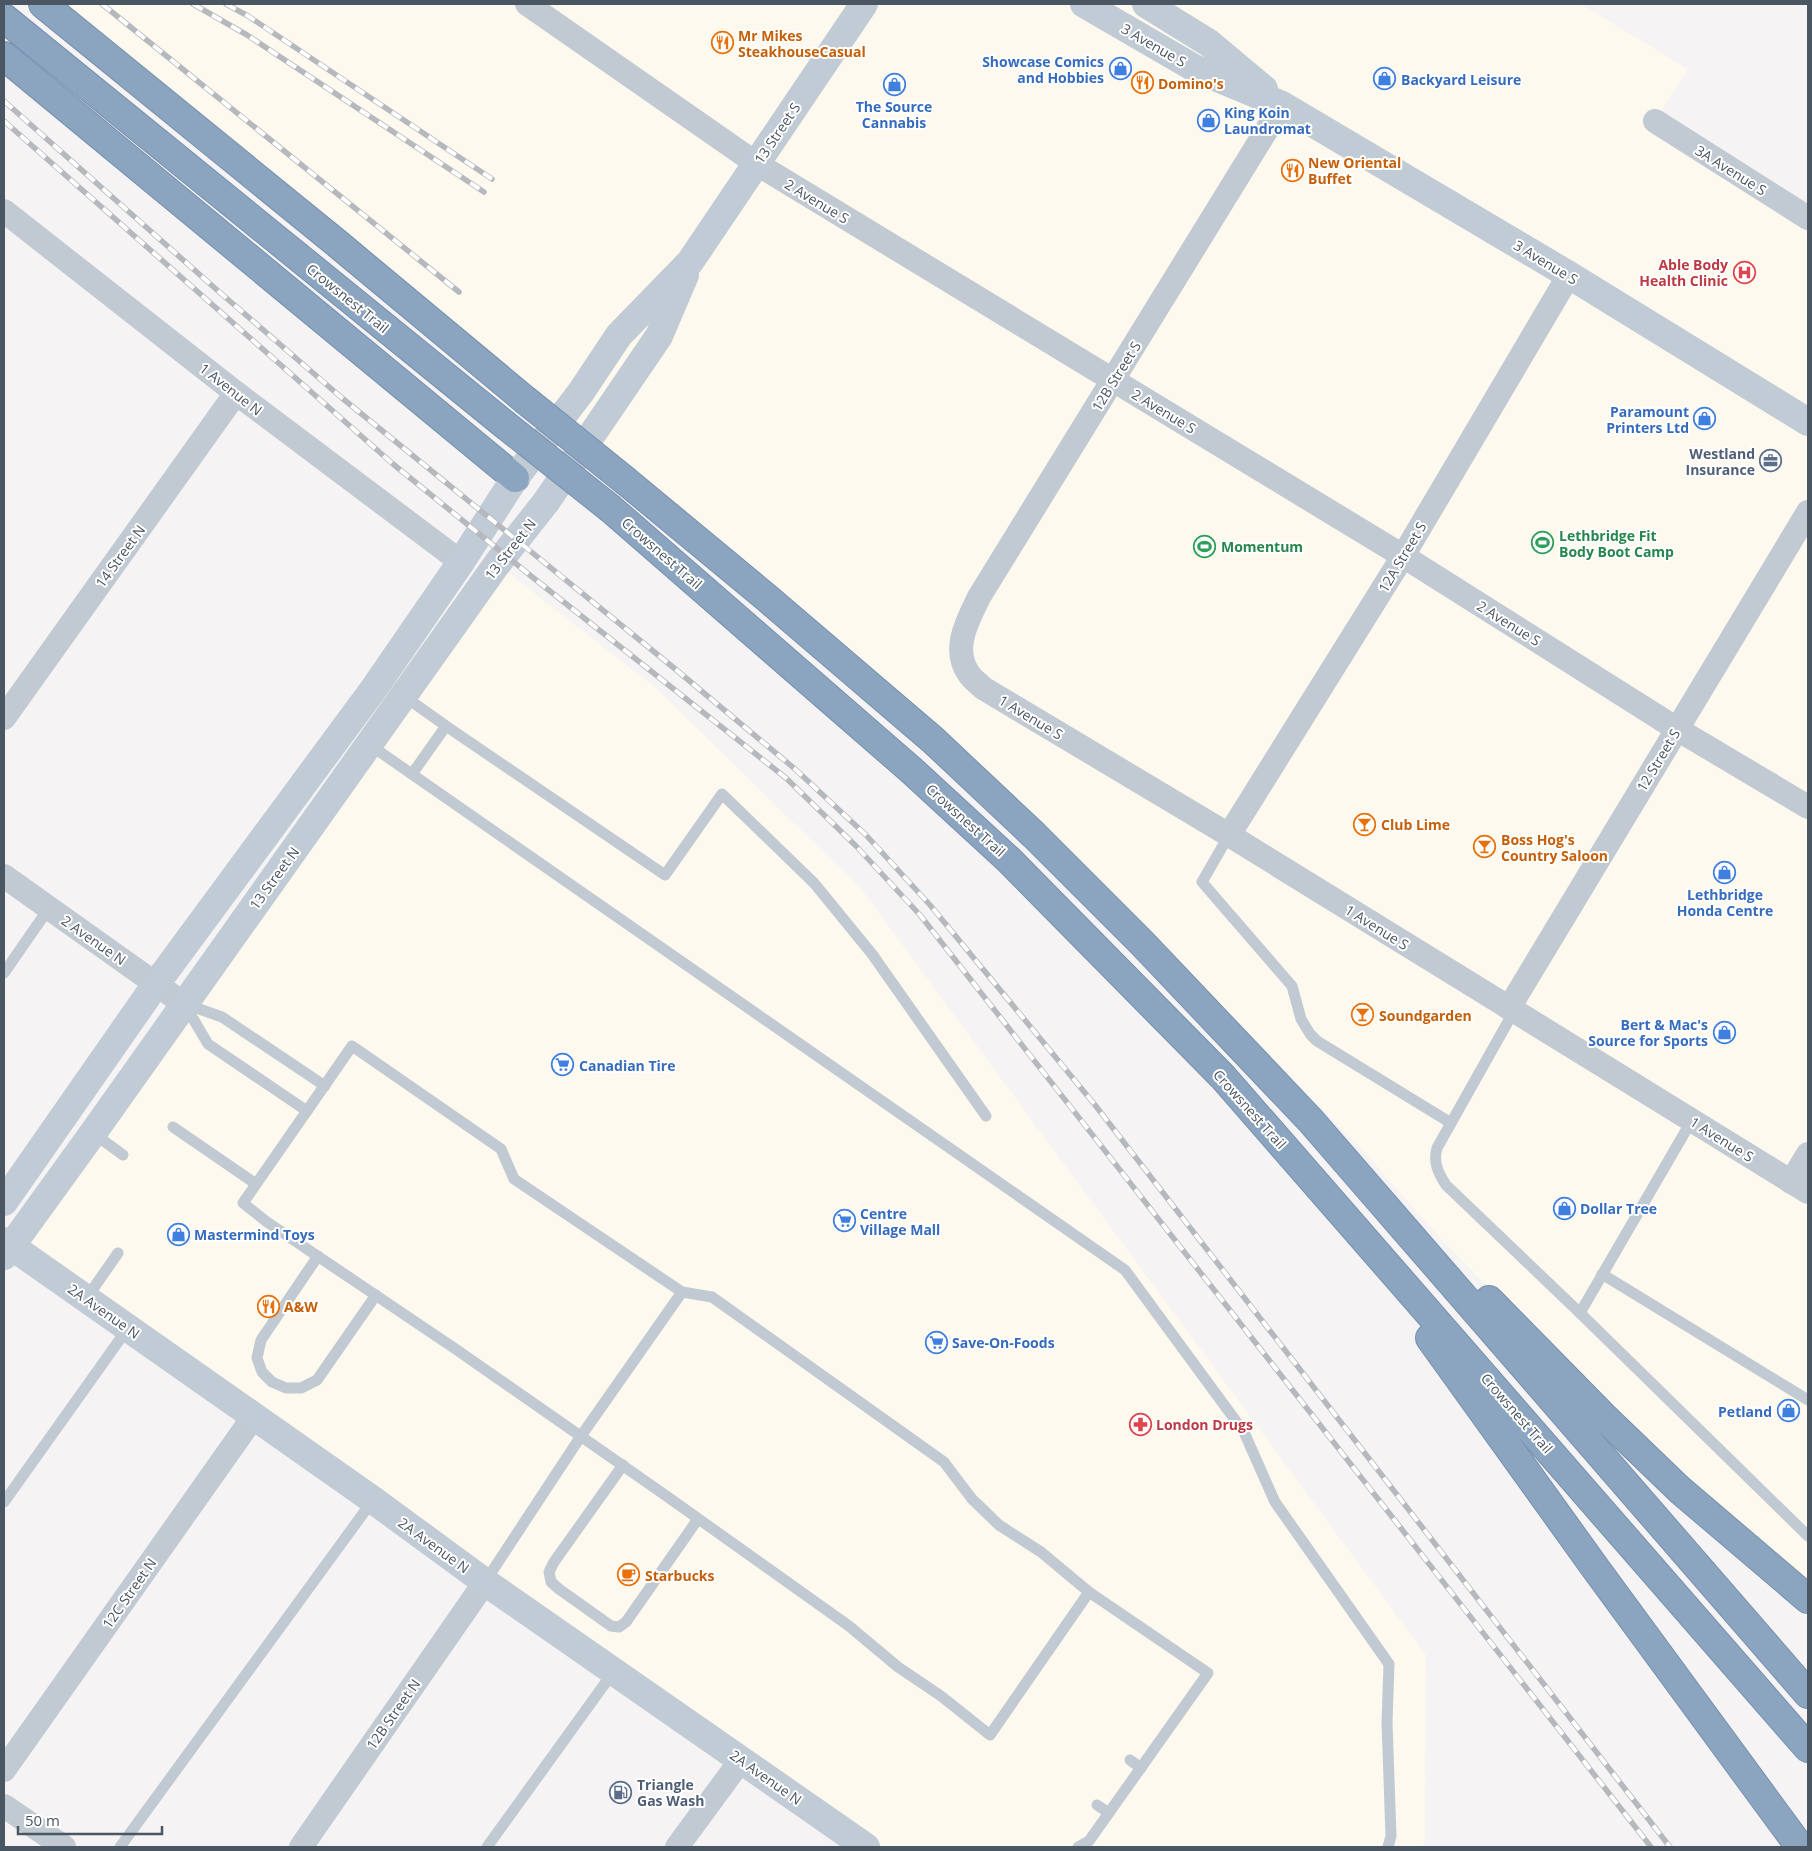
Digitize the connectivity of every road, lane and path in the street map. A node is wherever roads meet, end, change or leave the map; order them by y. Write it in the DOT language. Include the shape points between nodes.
graph roads {
  1 [pos="42,4"];
  2 [pos="527,4"];
  3 [pos="864,4"];
  4 [pos="1084,4"];
  5 [pos="1146,4"];
  6 [pos="4,18"];
  7 [pos="4,56"];
  8 [pos="1282,105"];
  9 [pos="1655,121"];
  10 [pos="757,164"];
  11 [pos="6,217"];
  12 [pos="1808,218"];
  13 [pos="690,262"];
  14 [pos="1569,275"];
  15 [pos="1113,380"];
  16 [pos="236,393"];
  17 [pos="1808,422"];
  18 [pos="515,478"];
  19 [pos="546,502"];
  20 [pos="1808,512"];
  21 [pos="1404,556"];
  22 [pos="461,562"];
  23 [pos="959,651"];
  24 [pos="404,696"];
  25 [pos="4,718"];
  26 [pos="446,726"];
  27 [pos="1677,729"];
  28 [pos="370,745"];
  29 [pos="412,774"];
  30 [pos="1808,807"];
  31 [pos="1229,835"];
  32 [pos="4,876"];
  33 [pos="49,908"];
  34 [pos="4,973"];
  35 [pos="156,984"];
  36 [pos="184,1004"];
  37 [pos="1512,1009"];
  38 [pos="325,1086"];
  39 [pos="307,1111"];
  40 [pos="986,1116"];
  41 [pos="1692,1120"];
  42 [pos="1311,1121"];
  43 [pos="1451,1123"];
  44 [pos="173,1127"];
  45 [pos="93,1133"];
  46 [pos="1808,1154"];
  47 [pos="123,1155"];
  48 [pos="256,1184"];
  49 [pos="1800,1187"];
  50 [pos="4,1202"];
  51 [pos="1336,1206"];
  52 [pos="6,1248"];
  53 [pos="118,1253"];
  54 [pos="318,1256"];
  55 [pos="1602,1274"];
  56 [pos="682,1292"];
  57 [pos="376,1295"];
  58 [pos="86,1299"];
  59 [pos="1580,1313"];
  60 [pos="128,1328"];
  61 [pos="1808,1400"];
  62 [pos="254,1416"];
  63 [pos="581,1436"];
  64 [pos="623,1465"];
  65 [pos="373,1500"];
  66 [pos="4,1502"];
  67 [pos="698,1519"];
  68 [pos="1808,1536"];
  69 [pos="485,1582"];
  70 [pos="1088,1592"];
  71 [pos="1808,1600"];
  72 [pos="614,1671"];
  73 [pos="1808,1694"];
  74 [pos="1808,1748"];
  75 [pos="741,1760"];
  76 [pos="1130,1760"];
  77 [pos="1141,1768"];
  78 [pos="4,1770"];
  79 [pos="1097,1805"];
  80 [pos="4,1806"];
  81 [pos="1109,1813"];
  82 [pos="859,1845"];
  83 [pos="64,1847"];
  84 [pos="120,1847"];
  85 [pos="301,1847"];
  86 [pos="486,1847"];
  87 [pos="677,1847"];
  88 [pos="1078,1847"];
  89 [pos="1388,1847"];
  90 [pos="1800,1847"];
  1 -- 42 [label="highway, bridge" via="627,482 941,747 1068,869"];
  2 -- 10 [label="street, 2 Avenue S"];
  3 -- 10 [label="street, 13 Street S"];
  4 -- 8 [label="street, 3 Avenue S" via="1196,69"];
  5 -- 8 [label="street, 3 Avenue S" via="1210,43"];
  6 -- 51 [label="highway, Crowsnest Trail, bridge" via="610,509 910,769 1009,860 1223,1077"];
  7 -- 18 [label="highway"];
  8 -- 14 [label="street, 3 Avenue S"];
  8 -- 15 [label="street, 12B Street S"];
  9 -- 12 [label="street, 3A Avenue S"];
  10 -- 13 [label="street, 13 Street S"];
  10 -- 15 [label="street, 2 Avenue S"];
  11 -- 16 [label="street, 1 Avenue N"];
  13 -- 18 [label="street, 13 Street S" via="619,335 581,392"];
  13 -- 19 [label="street, 13 Street S" via="659,336"];
  14 -- 17 [label="street, 3 Avenue S"];
  14 -- 21 [label="street, 12A Street S"];
  15 -- 21 [label="street, 2 Avenue S"];
  15 -- 23 [label="street, 12B Street S" via="979,597 966,624"];
  16 -- 22 [label="street, 1 Avenue N"];
  16 -- 25 [label="street, 14 Street N"];
  18 -- 22 [label="street"];
  19 -- 24 [label="street, 13 Street N" via="497,564"];
  20 -- 27 [label="street, 12 Street S"];
  21 -- 27 [label="street, 2 Avenue S"];
  21 -- 31 [label="street, 12A Street S"];
  22 -- 35 [label="street" via="303,786"];
  23 -- 31 [label="street, 1 Avenue S" via="969,674 983,688"];
  24 -- 26 [label="lane"];
  24 -- 28 [label="street, 13 Street N"];
  26 -- 29 [label="lane"];
  26 -- 40 [label="lane" via="665,875 722,794 814,883 872,954"];
  27 -- 30 [label="street, 2 Avenue S"];
  27 -- 37 [label="street, 12 Street S"];
  28 -- 29 [label="lane"];
  28 -- 36 [label="street, 13 Street N"];
  29 -- 89 [label="lane" via="1125,1270 1244,1432 1275,1502 1389,1664 1387,1722 1391,1836"];
  31 -- 37 [label="street, 1 Avenue S"];
  31 -- 43 [label="lane" via="1202,882 1292,986 1301,1019 1310,1034"];
  32 -- 33 [label="street, 2 Avenue N"];
  33 -- 34 [label="lane"];
  33 -- 35 [label="street, 2 Avenue N"];
  35 -- 36 [label="street, 2 Avenue N"];
  35 -- 50 [label="street"];
  36 -- 38 [label="lane" via="222,1017"];
  36 -- 39 [label="lane" via="208,1044"];
  36 -- 45 [label="street, 13 Street N"];
  37 -- 41 [label="street, 1 Avenue S"];
  37 -- 43 [label="lane"];
  38 -- 39 [label="lane"];
  38 -- 56 [label="lane" via="352,1046 501,1149 514,1178"];
  39 -- 48 [label="lane"];
  41 -- 49 [label="street, 1 Avenue S"];
  41 -- 55 [label="lane"];
  42 -- 71 [label="highway" via="1604,1417 1680,1490"];
  42 -- 73 [label="highway"];
  43 -- 59 [label="lane" via="1435,1155 1443,1181"];
  44 -- 48 [label="lane"];
  45 -- 47 [label="lane"];
  45 -- 52 [label="street, 13 Street N"];
  46 -- 49 [label="street"];
  48 -- 54 [label="lane" via="243,1203"];
  51 -- 74 [label="highway, Crowsnest Trail"];
  51 -- 90 [label="highway"];
  52 -- 58 [label="street, 2A Avenue N"];
  53 -- 58 [label="lane"];
  54 -- 57 [label="lane"];
  54 -- 57 [label="lane" via="261,1340 257,1358 262,1372 272,1382 286,1388 301,1388 317,1380"];
  55 -- 59 [label="lane"];
  55 -- 61 [label="lane"];
  56 -- 63 [label="lane"];
  56 -- 70 [label="lane" via="712,1298 944,1462 972,1499 999,1525 1041,1552"];
  57 -- 63 [label="lane"];
  58 -- 60 [label="street, 2A Avenue N"];
  59 -- 68 [label="lane"];
  60 -- 62 [label="street, 2A Avenue N"];
  60 -- 66 [label="lane"];
  62 -- 65 [label="street, 2A Avenue N"];
  62 -- 78 [label="street, 12C Street N"];
  63 -- 64 [label="lane"];
  63 -- 69 [label="lane"];
  64 -- 67 [label="lane"];
  64 -- 67 [label="lane" via="549,1572 551,1582 611,1626 619,1627 626,1622"];
  65 -- 69 [label="street, 2A Avenue N"];
  65 -- 84 [label="lane"];
  67 -- 70 [label="lane" via="849,1626 990,1735"];
  69 -- 72 [label="street, 2A Avenue N"];
  69 -- 85 [label="street, 12B Street N"];
  70 -- 77 [label="lane" via="1208,1673 1168,1720"];
  72 -- 75 [label="street, 2A Avenue N"];
  72 -- 86 [label="lane"];
  75 -- 82 [label="street, 2A Avenue N"];
  75 -- 87 [label="street"];
  76 -- 77 [label="lane"];
  77 -- 81 [label="lane"];
  79 -- 81 [label="lane"];
  80 -- 83 [label="street"];
  81 -- 88 [label="lane" via="1089,1841"];
}
